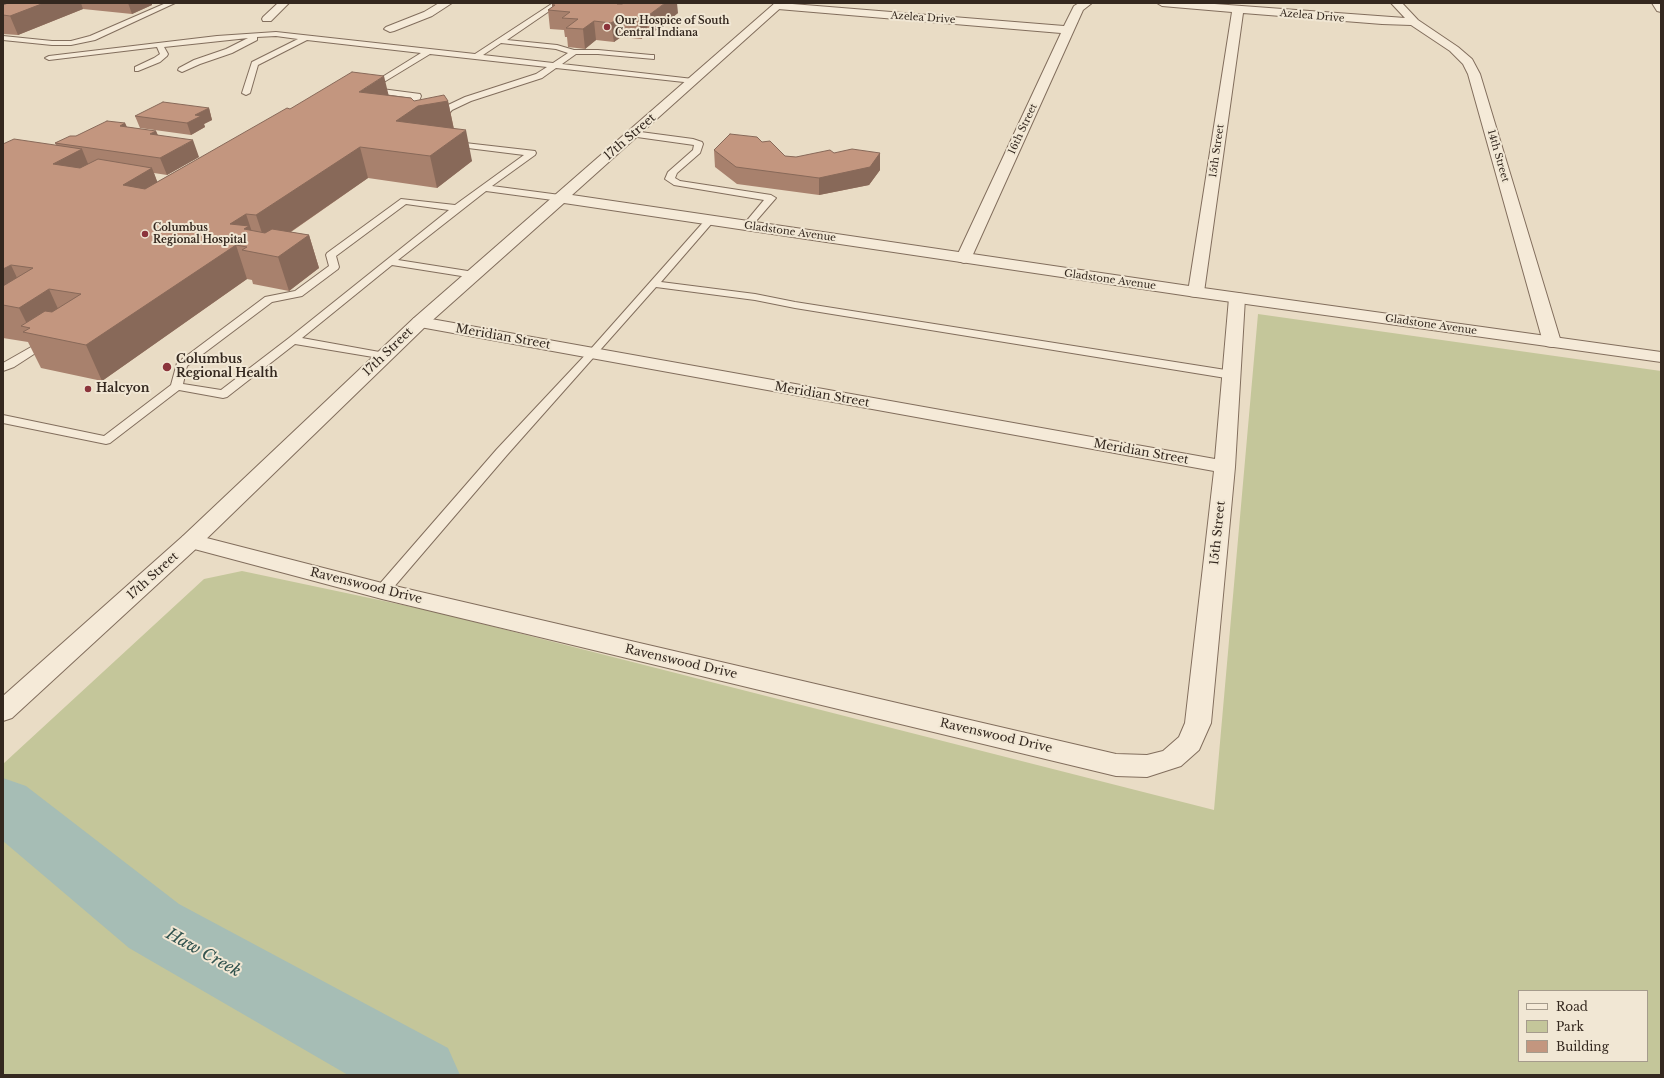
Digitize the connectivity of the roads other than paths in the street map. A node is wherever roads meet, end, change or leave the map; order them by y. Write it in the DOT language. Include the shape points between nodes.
graph roads {
  1 [pos="172,3"];
  2 [pos="284,3"];
  3 [pos="447,3"];
  4 [pos="558,3"];
  5 [pos="1087,3"];
  6 [pos="1162,3"];
  7 [pos="1396,3"];
  8 [pos="1657,3"];
  9 [pos="780,4"];
  10 [pos="1238,9"];
  11 [pos="1661,9"];
  12 [pos="267,19"];
  13 [pos="1414,22"];
  14 [pos="390,29"];
  15 [pos="1068,30"];
  16 [pos="260,35"];
  17 [pos="307,37"];
  18 [pos="3,38"];
  19 [pos="500,41"];
  20 [pos="160,45"];
  21 [pos="429,51"];
  22 [pos="574,52"];
  23 [pos="477,56"];
  24 [pos="651,57"];
  25 [pos="49,58"];
  26 [pos="555,65"];
  27 [pos="138,69"];
  28 [pos="182,70"];
  29 [pos="693,81"];
  30 [pos="246,93"];
  31 [pos="389,114"];
  32 [pos="633,134"];
  33 [pos="483,188"];
  34 [pos="560,198"];
  35 [pos="457,208"];
  36 [pos="710,220"];
  37 [pos="747,226"];
  38 [pos="331,255"];
  39 [pos="318,258"];
  40 [pos="964,258"];
  41 [pos="390,262"];
  42 [pos="474,275"];
  43 [pos="655,284"];
  44 [pos="276,287"];
  45 [pos="1196,292"];
  46 [pos="1237,298"];
  47 [pos="269,299"];
  48 [pos="420,322"];
  49 [pos="56,335"];
  50 [pos="293,340"];
  51 [pos="1552,342"];
  52 [pos="593,354"];
  53 [pos="385,356"];
  54 [pos="1661,357"];
  55 [pos="3,367"];
  56 [pos="1232,375"];
  57 [pos="177,386"];
  58 [pos="3,419"];
  59 [pos="1225,467"];
  60 [pos="191,541"];
  61 [pos="382,591"];
  62 [pos="3,711"];
  63 [pos="1172,759"];
  1 -- 18 [label="lane" via="92,38 71,43"];
  2 -- 12 [label="street"];
  3 -- 14 [label="street" via="428,14"];
  4 -- 19 [label="lane"];
  5 -- 15 [label="street, 16th Street" via="1078,8"];
  6 -- 10 [label="street, Azelea Drive"];
  7 -- 13 [label="street, 14th Street"];
  8 -- 11 [label="street"];
  9 -- 15 [label="street, Azelea Drive"];
  9 -- 29 [label="street, 17th Street"];
  10 -- 13 [label="street, Azelea Drive" via="1382,22"];
  10 -- 45 [label="street, 15th Street"];
  13 -- 51 [label="street, 14th Street" via="1454,48 1468,62 1474,74"];
  15 -- 40 [label="street, 16th Street"];
  16 -- 17 [label="lane"];
  16 -- 20 [label="lane"];
  16 -- 28 [label="lane"];
  17 -- 21 [label="lane"];
  17 -- 30 [label="lane" via="255,64"];
  19 -- 22 [label="lane" via="557,47"];
  19 -- 23 [label="lane"];
  20 -- 25 [label="lane"];
  20 -- 27 [label="lane" via="164,54"];
  21 -- 23 [label="lane"];
  21 -- 31 [label="lane" via="362,91 417,96 415,102 397,115"];
  22 -- 24 [label="lane"];
  22 -- 26 [label="lane"];
  23 -- 26 [label="lane"];
  26 -- 29 [label="lane"];
  26 -- 33 [label="lane" via="539,76 468,99 450,108 438,119 442,129 463,145 532,153"];
  29 -- 32 [label="street, 17th Street"];
  32 -- 34 [label="street, 17th Street"];
  32 -- 37 [label="lane" via="699,144 697,150 673,172 670,179 677,183 771,198"];
  33 -- 34 [label="lane"];
  33 -- 35 [label="lane"];
  34 -- 36 [label="street, Gladstone Avenue"];
  34 -- 42 [label="street, 17th Street"];
  35 -- 38 [label="lane" via="404,201"];
  35 -- 41 [label="lane"];
  36 -- 37 [label="street, Gladstone Avenue"];
  36 -- 43 [label="lane"];
  37 -- 40 [label="street, Gladstone Avenue"];
  38 -- 39 [label="lane"];
  38 -- 47 [label="lane" via="334,267 298,294"];
  40 -- 45 [label="street, Gladstone Avenue"];
  41 -- 42 [label="lane"];
  41 -- 50 [label="lane"];
  42 -- 48 [label="street, 17th Street"];
  43 -- 52 [label="lane"];
  43 -- 56 [label="lane" via="755,297"];
  44 -- 47 [label="lane" via="270,291"];
  45 -- 46 [label="street, Gladstone Avenue"];
  46 -- 51 [label="street, Gladstone Avenue"];
  46 -- 56 [label="street, 15th Street"];
  47 -- 57 [label="lane" via="181,365"];
  48 -- 52 [label="street, Meridian Street"];
  48 -- 53 [label="street, 17th Street"];
  49 -- 55 [label="lane"];
  50 -- 53 [label="lane"];
  50 -- 57 [label="lane" via="223,394"];
  51 -- 54 [label="street, Gladstone Avenue"];
  52 -- 59 [label="street, Meridian Street"];
  52 -- 61 [label="lane" via="502,452"];
  53 -- 60 [label="street, 17th Street"];
  56 -- 59 [label="street, 15th Street"];
  57 -- 58 [label="lane" via="106,440"];
  59 -- 63 [label="street, 15th Street" via="1198,723 1190,742"];
  60 -- 61 [label="street, Ravenswood Drive"];
  60 -- 62 [label="street, 17th Street"];
  61 -- 63 [label="street, Ravenswood Drive" via="1116,765 1148,766"];
}
